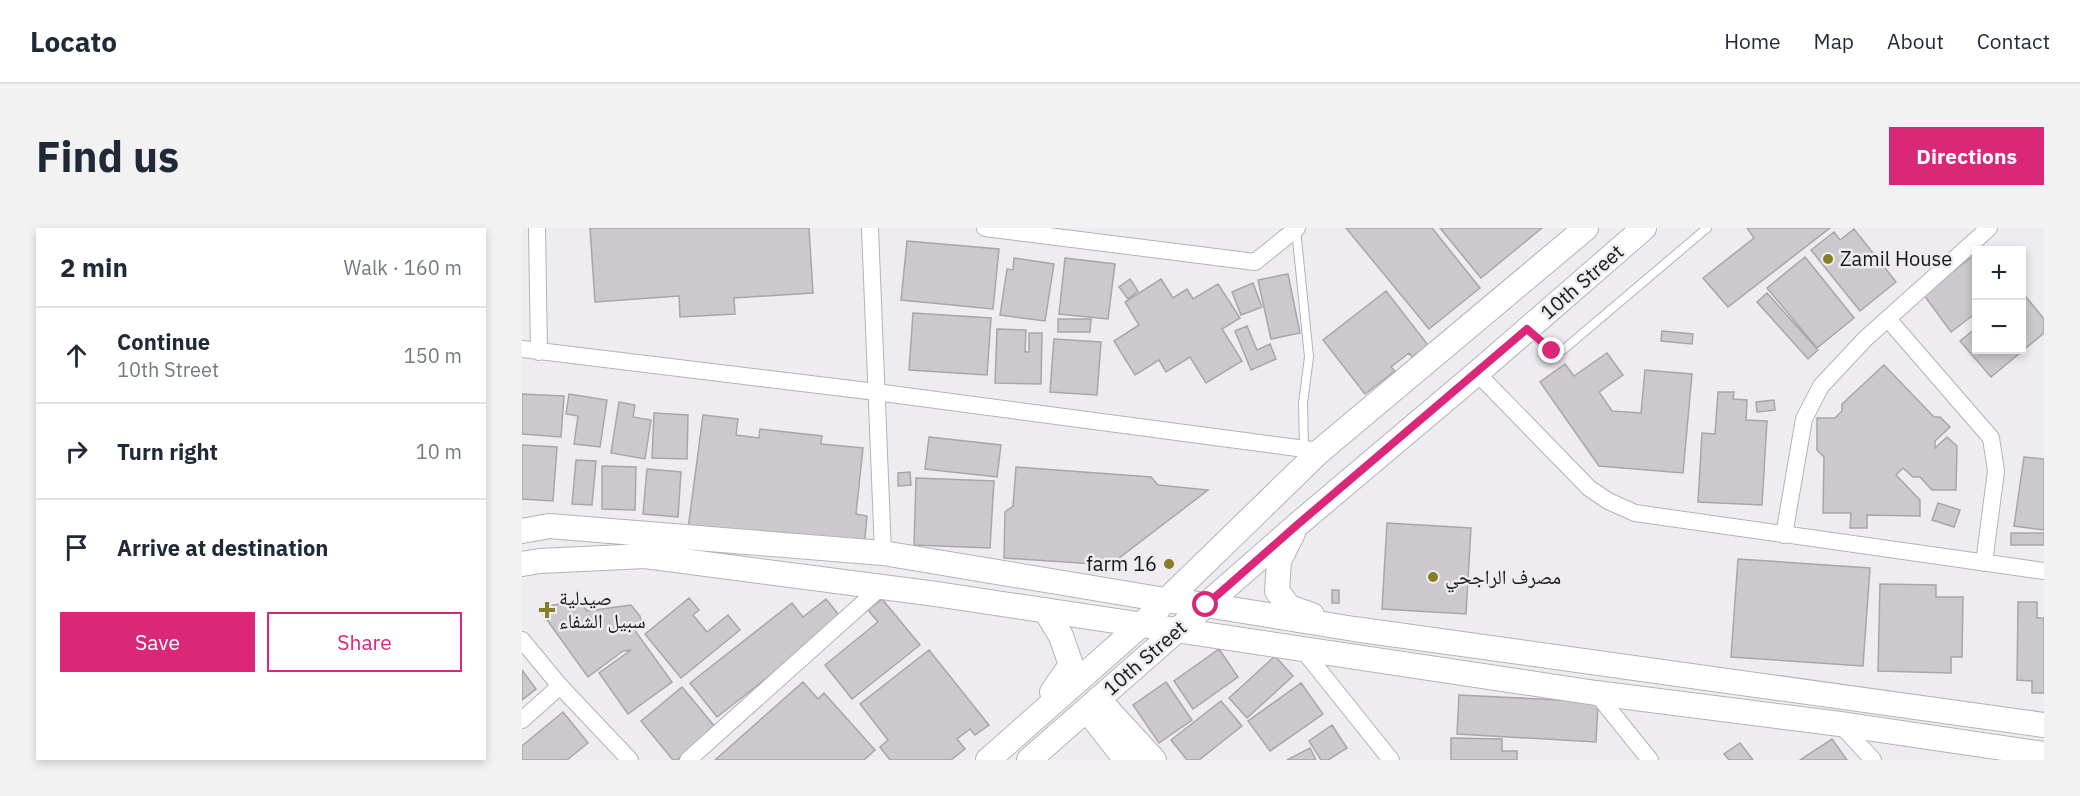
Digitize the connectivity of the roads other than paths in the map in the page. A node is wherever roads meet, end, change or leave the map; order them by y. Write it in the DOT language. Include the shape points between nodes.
graph roads {
  1 [pos="537,228"];
  2 [pos="870,228"];
  3 [pos="985,228"];
  4 [pos="1296,228"];
  5 [pos="1586,228"];
  6 [pos="1644,228"];
  7 [pos="1707,228"];
  8 [pos="1989,228"];
  9 [pos="1888,319"];
  10 [pos="1527,329"];
  11 [pos="530,351"];
  12 [pos="1477,374"];
  13 [pos="876,392"];
  14 [pos="1312,450"];
  15 [pos="522,520"];
  16 [pos="549,525"];
  17 [pos="1297,525"];
  18 [pos="522,531"];
  19 [pos="1784,535"];
  20 [pos="883,553"];
  21 [pos="1984,563"];
  22 [pos="522,564"];
  23 [pos="2044,571"];
  24 [pos="881,587"];
  25 [pos="1165,600"];
  26 [pos="1206,605"];
  27 [pos="1045,610"];
  28 [pos="1142,624"];
  29 [pos="1354,629"];
  30 [pos="1176,631"];
  31 [pos="522,640"];
  32 [pos="1303,650"];
  33 [pos="560,686"];
  34 [pos="1596,693"];
  35 [pos="1093,705"];
  36 [pos="522,720"];
  37 [pos="1030,723"];
  38 [pos="1840,724"];
  39 [pos="2044,725"];
  40 [pos="2044,754"];
  41 [pos="630,760"];
  42 [pos="688,760"];
  43 [pos="988,760"];
  44 [pos="1029,760"];
  45 [pos="1126,760"];
  46 [pos="1154,760"];
  47 [pos="1390,760"];
  48 [pos="1650,760"];
  49 [pos="1873,760"];
  1 -- 11 [label="street"];
  2 -- 13 [label="street"];
  3 -- 4 [label="street" via="1255,262"];
  4 -- 14 [label="lane" via="1309,357 1303,403"];
  5 -- 14 [label="main road, 10th Street"];
  6 -- 10 [label="main road, 10th Street"];
  7 -- 10 [label="lane" via="1563,350 1552,351"];
  8 -- 9 [label="street"];
  9 -- 19 [label="street" via="1821,387 1804,419"];
  9 -- 21 [label="street" via="1991,438 1995,471"];
  10 -- 12 [label="main road, 10th Street"];
  11 -- 13 [label="street"];
  12 -- 17 [label="main road, 10th Street"];
  12 -- 19 [label="street" via="1589,488 1608,501 1635,513"];
  13 -- 14 [label="street"];
  13 -- 20 [label="street"];
  14 -- 25 [label="main road, 10th Street"];
  15 -- 16 [label="street"];
  16 -- 18 [label="main road"];
  16 -- 20 [label="main road"];
  17 -- 26 [label="main road, 10th Street"];
  17 -- 29 [label="main road" via="1279,561 1277,591 1289,607"];
  19 -- 21 [label="street"];
  20 -- 25 [label="main road"];
  21 -- 23 [label="street"];
  22 -- 24 [label="main road" via="645,556"];
  24 -- 27 [label="main road"];
  24 -- 42 [label="street"];
  25 -- 26 [label="main road"];
  25 -- 28 [label="main road, 10th Street"];
  26 -- 29 [label="main road"];
  26 -- 30 [label="main road, 10th Street"];
  27 -- 28 [label="main road"];
  27 -- 37 [label="main road" via="1061,636 1071,664"];
  28 -- 30 [label="main road"];
  28 -- 37 [label="main road, 10th Street"];
  29 -- 39 [label="main road"];
  30 -- 32 [label="main road"];
  30 -- 35 [label="main road, 10th Street"];
  31 -- 33 [label="street"];
  32 -- 34 [label="main road"];
  32 -- 47 [label="street"];
  33 -- 36 [label="street"];
  33 -- 41 [label="street"];
  34 -- 38 [label="main road"];
  34 -- 48 [label="street"];
  35 -- 44 [label="main road, 10th Street"];
  35 -- 45 [label="main road"];
  35 -- 46 [label="main road"];
  37 -- 43 [label="main road, 10th Street"];
  38 -- 40 [label="main road"];
  38 -- 49 [label="street"];
}
